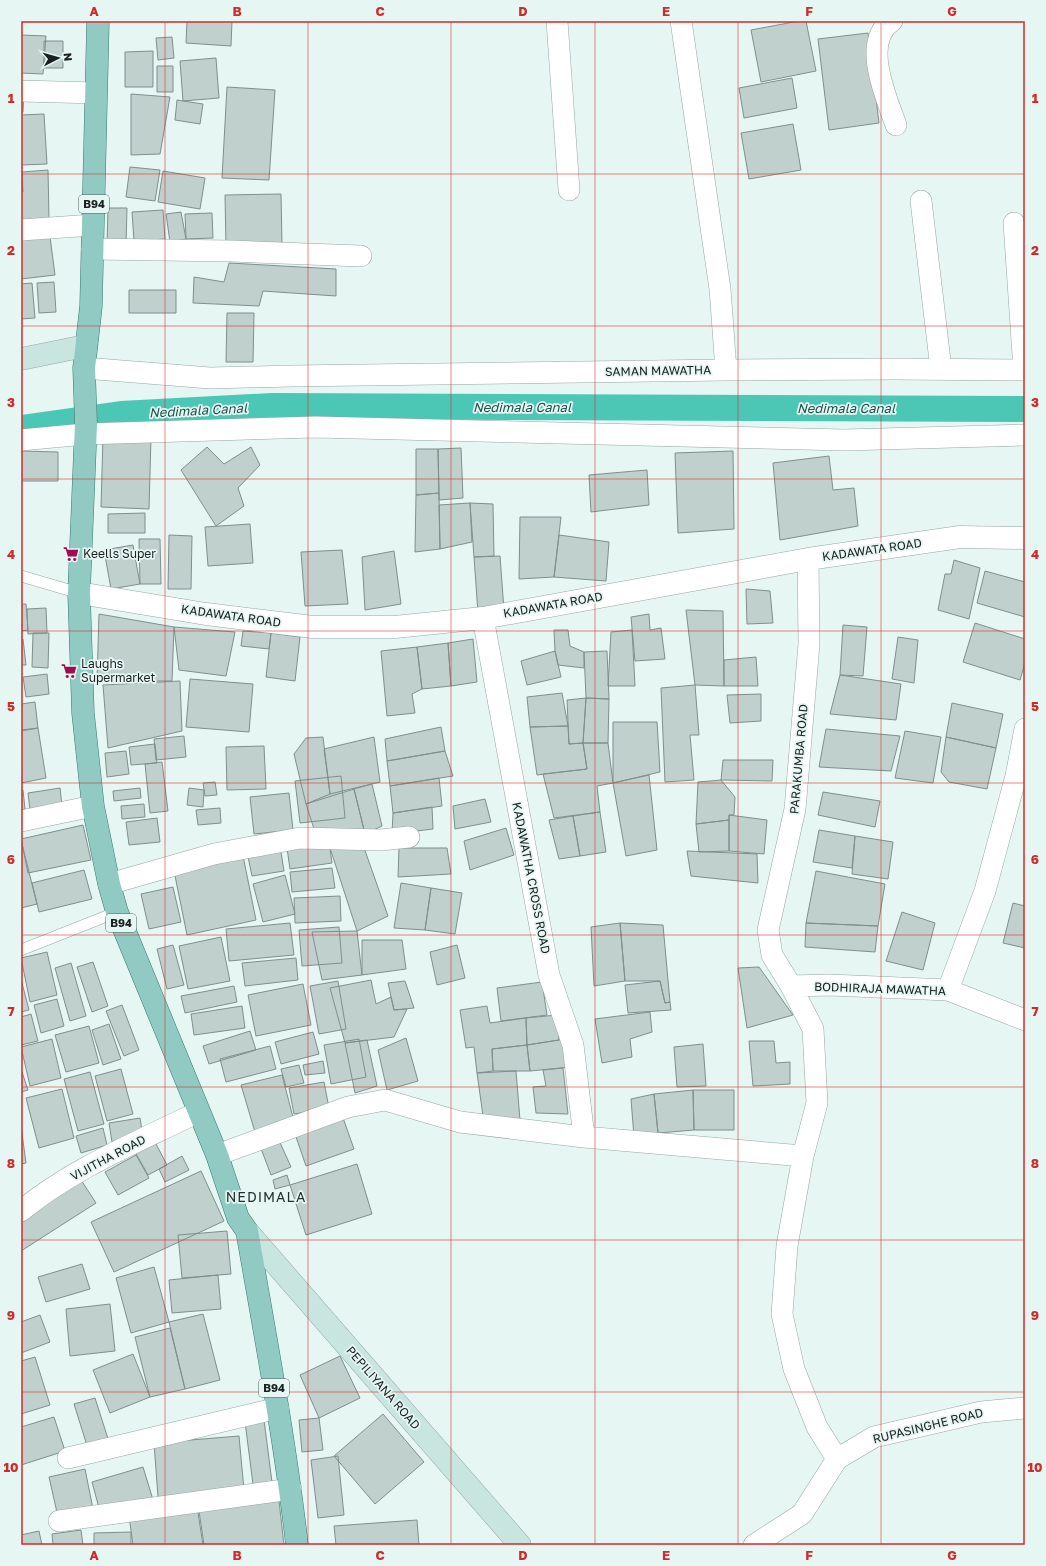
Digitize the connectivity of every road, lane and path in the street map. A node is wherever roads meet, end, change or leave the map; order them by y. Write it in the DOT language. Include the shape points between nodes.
graph roads {
  1 [pos="98,21"];
  2 [pos="557,21"];
  3 [pos="681,21"];
  4 [pos="892,21"];
  5 [pos="21,91"];
  6 [pos="96,93"];
  7 [pos="896,125"];
  8 [pos="569,190"];
  9 [pos="921,201"];
  10 [pos="1014,223"];
  11 [pos="93,225"];
  12 [pos="21,230"];
  13 [pos="92,249"];
  14 [pos="361,256"];
  15 [pos="85,346"];
  16 [pos="21,359"];
  17 [pos="941,369"];
  18 [pos="726,370"];
  19 [pos="1025,370"];
  20 [pos="84,378"];
  21 [pos="86,429"];
  22 [pos="1025,436"];
  23 [pos="21,440"];
  24 [pos="1025,538"];
  25 [pos="808,559"];
  26 [pos="21,576"];
  27 [pos="80,593"];
  28 [pos="483,618"];
  29 [pos="1025,729"];
  30 [pos="93,806"];
  31 [pos="21,820"];
  32 [pos="409,837"];
  33 [pos="109,884"];
  34 [pos="117,912"];
  35 [pos="21,950"];
  36 [pos="791,986"];
  37 [pos="948,990"];
  38 [pos="1025,1020"];
  39 [pos="198,1112"];
  40 [pos="584,1137"];
  41 [pos="216,1155"];
  42 [pos="803,1156"];
  43 [pos="21,1211"];
  44 [pos="247,1231"];
  45 [pos="278,1408"];
  46 [pos="1025,1408"];
  47 [pos="68,1458"];
  48 [pos="837,1459"];
  49 [pos="291,1489"];
  50 [pos="59,1521"];
  51 [pos="297,1545"];
  52 [pos="520,1545"];
  53 [pos="754,1545"];
  1 -- 6 [label="main road, B94"];
  2 -- 8 [label="street"];
  3 -- 18 [label="street" via="720,289"];
  4 -- 7 [label="street" via="883,27 877,41 879,77"];
  5 -- 6 [label="street"];
  6 -- 11 [label="main road, B94"];
  9 -- 17 [label="street"];
  10 -- 19 [label="street"];
  11 -- 12 [label="street"];
  11 -- 13 [label="main road, B94"];
  13 -- 14 [label="street"];
  13 -- 15 [label="main road, B94" via="91,306"];
  15 -- 16 [label="main road"];
  15 -- 20 [label="main road, B94"];
  17 -- 18 [label="street, SAMAN MAWATHA"];
  17 -- 19 [label="street, SAMAN MAWATHA"];
  18 -- 20 [label="street, SAMAN MAWATHA"];
  20 -- 21 [label="main road, B94"];
  21 -- 22 [label="street" via="315,427 844,440"];
  21 -- 23 [label="street"];
  21 -- 27 [label="main road, B94"];
  24 -- 25 [label="street, KADAWATA ROAD" via="960,537"];
  25 -- 28 [label="street, KADAWATA ROAD"];
  25 -- 36 [label="street, PARAKUMBA ROAD" via="809,644 795,809 768,930 772,955"];
  26 -- 27 [label="lane"];
  27 -- 28 [label="street, KADAWATA ROAD" via="206,614 313,627 395,628"];
  27 -- 30 [label="main road, B94" via="83,713"];
  28 -- 40 [label="street, KADAWATHA CROSS ROAD" via="549,975 573,1045"];
  29 -- 37 [label="street" via="1016,776 985,891"];
  30 -- 31 [label="street"];
  30 -- 33 [label="main road, B94"];
  32 -- 33 [label="street" via="381,840 300,838 214,854"];
  33 -- 34 [label="main road, B94"];
  34 -- 35 [label="lane"];
  34 -- 39 [label="main road, B94"];
  36 -- 37 [label="street, BODHIRAJA MAWATHA"];
  36 -- 42 [label="street" via="813,1029 817,1103"];
  37 -- 38 [label="street, BODHIRAJA MAWATHA"];
  39 -- 41 [label="main road, B94"];
  39 -- 43 [label="street, VIJITHA ROAD" via="88,1166"];
  40 -- 41 [label="street" via="460,1122 385,1100 348,1107"];
  40 -- 42 [label="street"];
  41 -- 44 [label="main road, B94" via="238,1218"];
  42 -- 48 [label="street" via="787,1246 782,1314 794,1369 817,1427"];
  44 -- 45 [label="main road, B94"];
  44 -- 52 [label="main road, PEPILIYANA ROAD"];
  45 -- 47 [label="street"];
  45 -- 49 [label="main road, B94"];
  46 -- 48 [label="street, RUPASINGHE ROAD" via="982,1412 874,1437"];
  48 -- 53 [label="street, RUPASINGHE ROAD" via="802,1514"];
  49 -- 50 [label="street"];
  49 -- 51 [label="main road, B94"];
}
